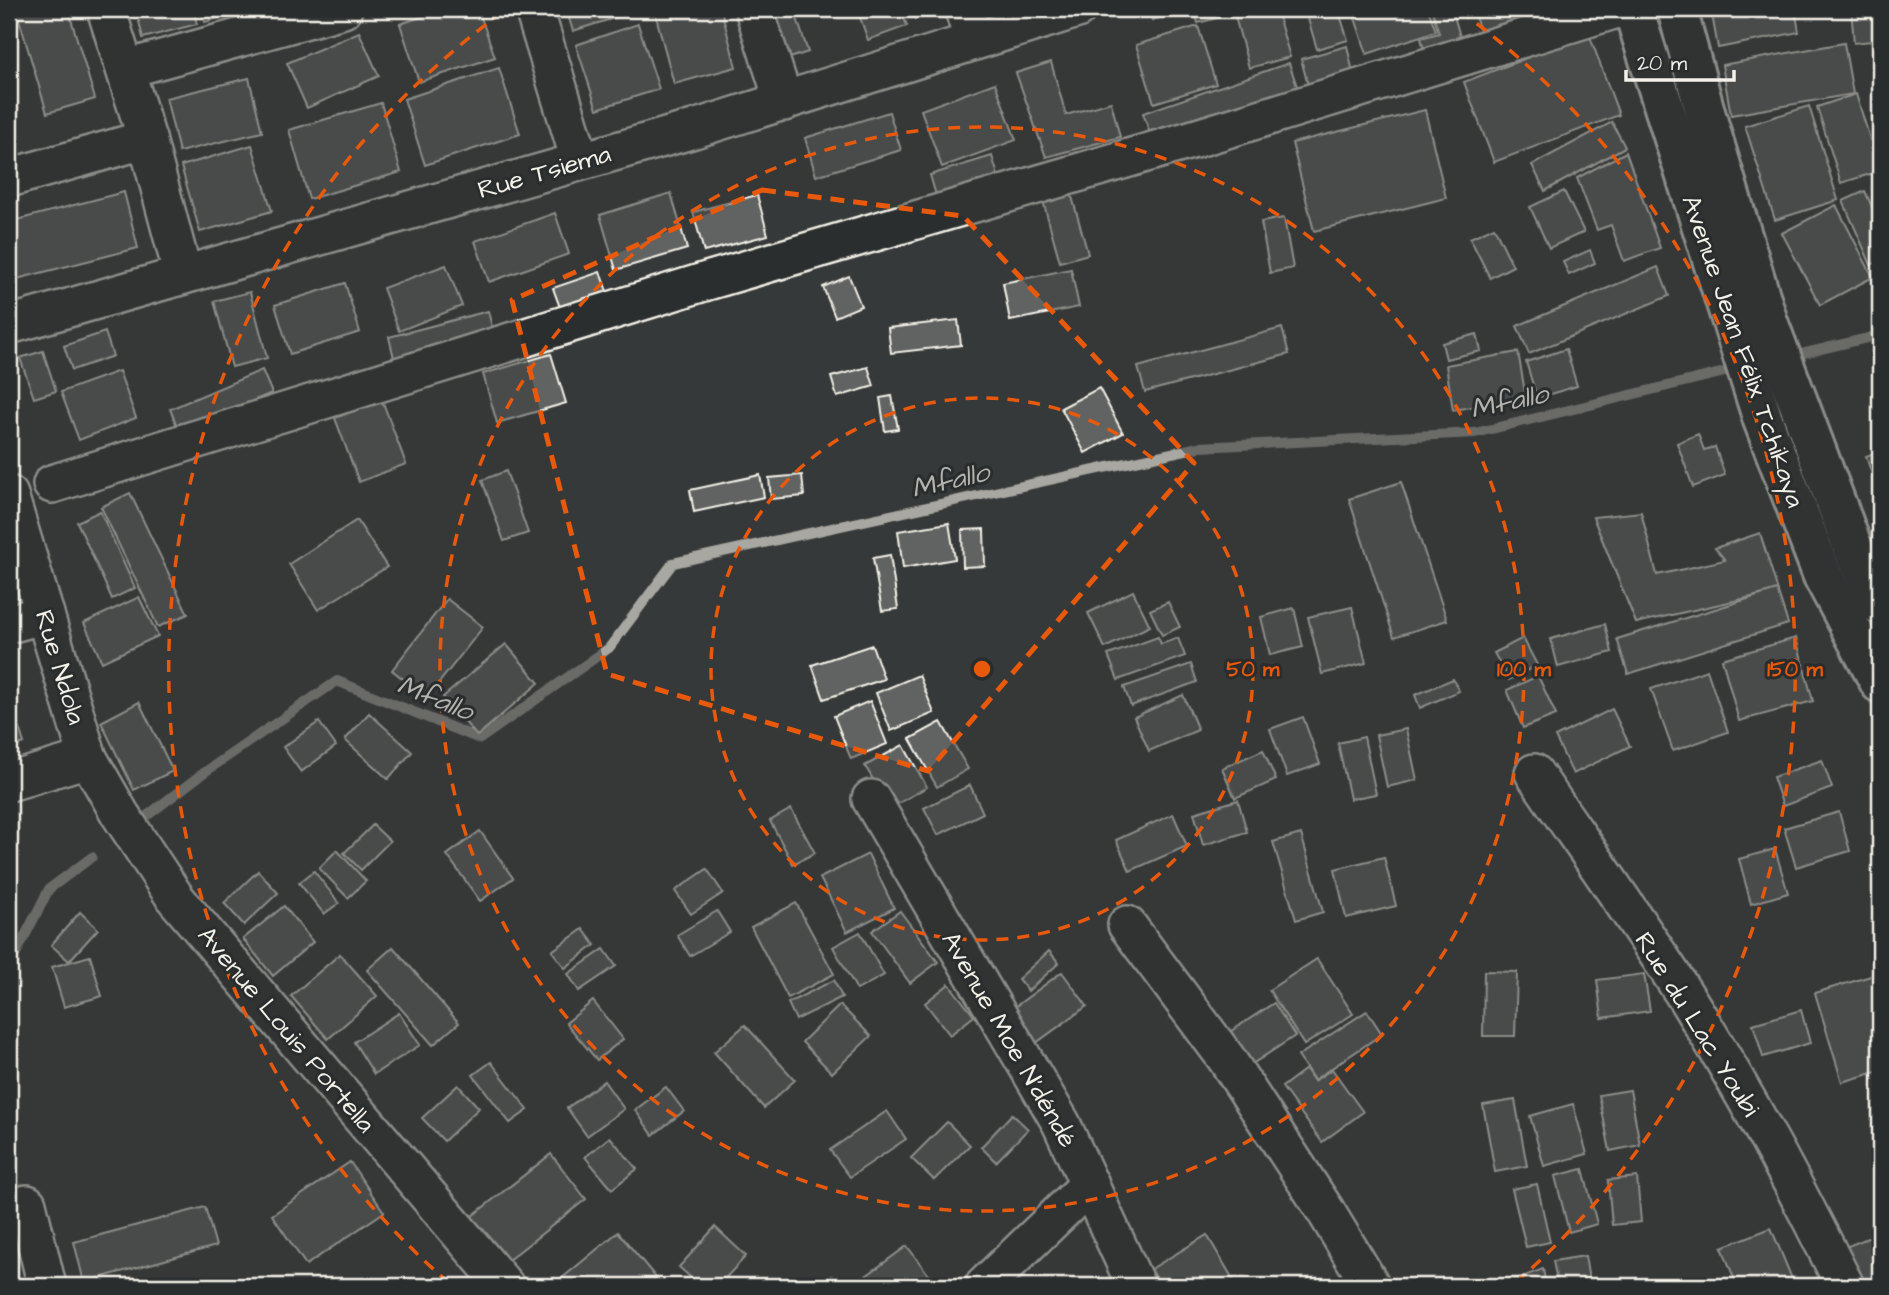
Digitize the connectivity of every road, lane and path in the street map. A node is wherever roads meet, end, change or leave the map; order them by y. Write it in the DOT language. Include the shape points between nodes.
graph roads {
  1 [pos="106,9"];
  2 [pos="534,9"];
  3 [pos="754,9"];
  4 [pos="1077,9"];
  5 [pos="1616,9"];
  6 [pos="1633,9"];
  7 [pos="1677,9"];
  8 [pos="323,11"];
  9 [pos="968,24"];
  10 [pos="126,69"];
  11 [pos="784,102"];
  12 [pos="147,138"];
  13 [pos="580,160"];
  14 [pos="9,178"];
  15 [pos="183,275"];
  16 [pos="9,325"];
  17 [pos="52,484"];
  18 [pos="9,495"];
  19 [pos="1880,606"];
  20 [pos="45,614"];
  21 [pos="9,624"];
  22 [pos="1880,683"];
  23 [pos="88,758"];
  24 [pos="1534,773"];
  25 [pos="9,782"];
  26 [pos="871,799"];
  27 [pos="1127,925"];
  28 [pos="1090,1184"];
  29 [pos="27,1204"];
  30 [pos="47,1286"];
  31 [pos="505,1286"];
  32 [pos="984,1286"];
  33 [pos="1136,1286"];
  34 [pos="1371,1286"];
  35 [pos="1845,1286"];
  1 -- 10 [label="street"];
  2 -- 13 [label="street"];
  3 -- 11 [label="street"];
  4 -- 9 [label="street, Rue Tsiema"];
  5 -- 17 [label="street" via="1194,139 707,281"];
  6 -- 22 [label="street, Avenue Jean Félix Tchikaya" via="1763,420 1823,576"];
  7 -- 19 [label="street, Avenue Jean Félix Tchikaya" via="1768,322 1857,558"];
  8 -- 10 [label="street"];
  9 -- 11 [label="street, Rue Tsiema"];
  10 -- 12 [label="street"];
  11 -- 13 [label="street, Rue Tsiema"];
  12 -- 14 [label="street"];
  12 -- 15 [label="street"];
  13 -- 15 [label="street, Rue Tsiema"];
  15 -- 16 [label="street, Rue Tsiema"];
  18 -- 20 [label="street, Rue Ndola"];
  20 -- 21 [label="street"];
  20 -- 23 [label="street, Rue Ndola"];
  23 -- 25 [label="street"];
  23 -- 31 [label="street, Avenue Louis Portella" via="176,899"];
  24 -- 35 [label="street, Rue du Lac Youbi" via="1695,1012"];
  26 -- 28 [label="street, Avenue Moe N'déndé" via="1061,1123"];
  27 -- 34 [label="street" via="1226,1058"];
  28 -- 32 [label="street"];
  28 -- 33 [label="street, Avenue Moe N'déndé"];
  29 -- 30 [label="street"];
}
